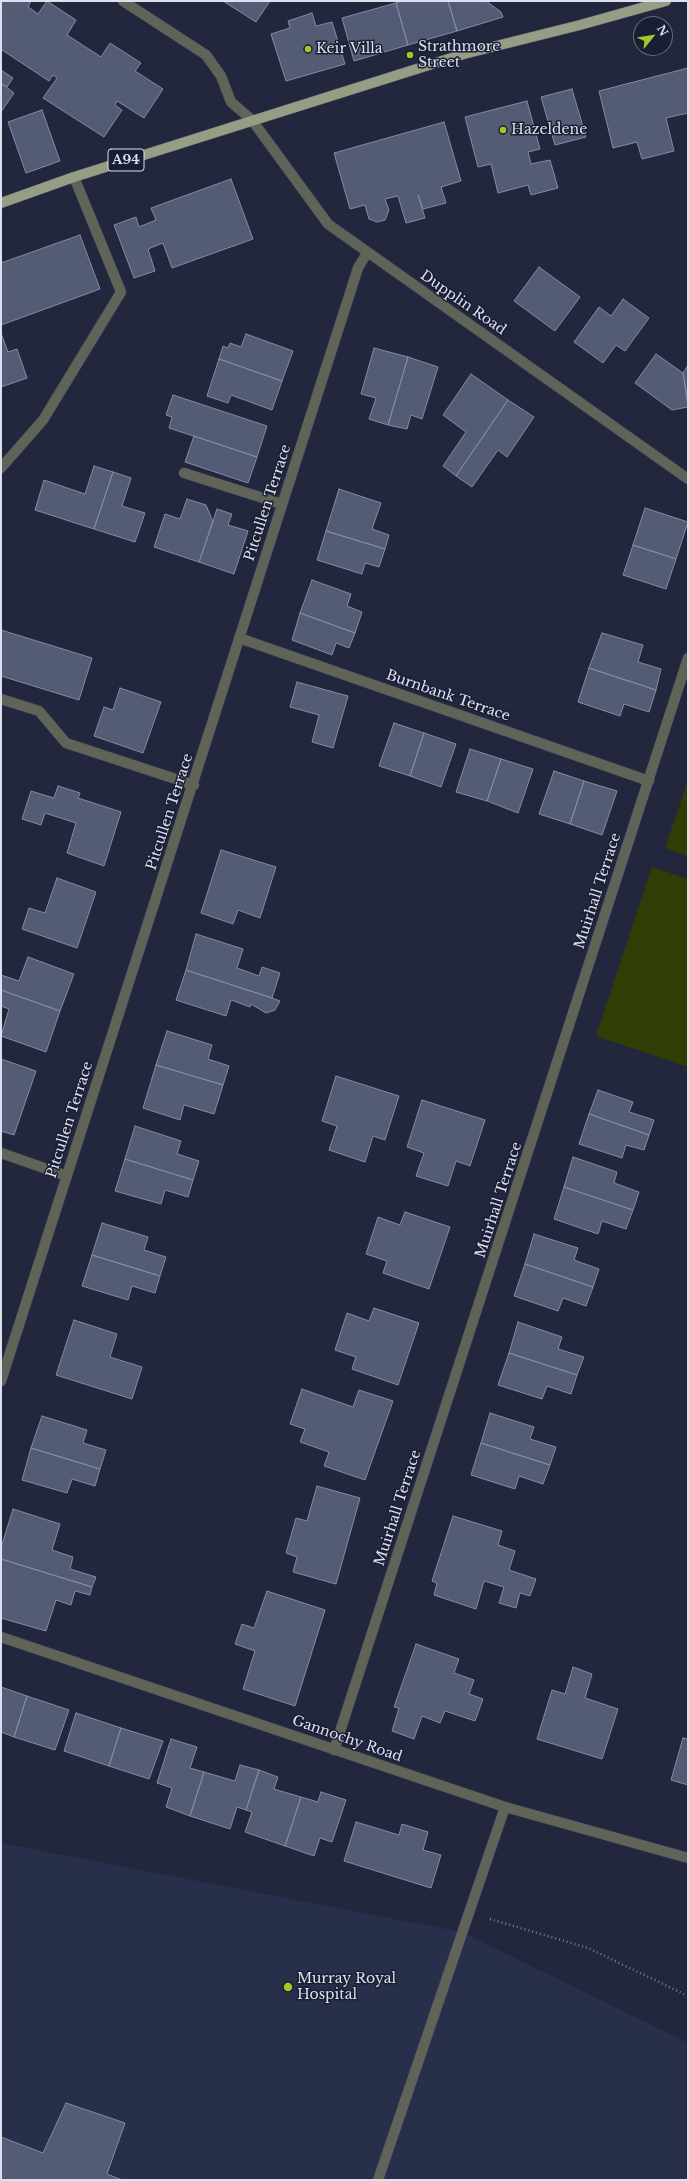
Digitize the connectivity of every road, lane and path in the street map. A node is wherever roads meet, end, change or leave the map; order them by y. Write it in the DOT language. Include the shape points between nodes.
graph roads {
  1 [pos="123,1"];
  2 [pos="666,1"];
  3 [pos="252,120"];
  4 [pos="74,177"];
  5 [pos="1,203"];
  6 [pos="367,253"];
  7 [pos="1,468"];
  8 [pos="184,474"];
  9 [pos="688,479"];
  10 [pos="282,504"];
  11 [pos="238,638"];
  12 [pos="688,658"];
  13 [pos="1,699"];
  14 [pos="649,780"];
  15 [pos="194,785"];
  16 [pos="1,1154"];
  17 [pos="67,1176"];
  18 [pos="1,1381"];
  19 [pos="1,1637"];
  20 [pos="334,1750"];
  21 [pos="505,1807"];
  22 [pos="688,1858"];
  23 [pos="469,1913"];
  24 [pos="688,1996"];
  25 [pos="378,2180"];
  1 -- 3 [label="street, Dupplin Road" via="206,55 221,76 231,102"];
  2 -- 3 [label="main road, A94" via="464,54"];
  3 -- 4 [label="main road, A94"];
  3 -- 6 [label="street, Dupplin Road" via="328,224"];
  4 -- 5 [label="main road, A94"];
  4 -- 7 [label="street" via="121,292 43,420"];
  6 -- 9 [label="street, Dupplin Road"];
  6 -- 10 [label="street, Pitcullen Terrace" via="358,268"];
  8 -- 10 [label="street"];
  10 -- 11 [label="street, Pitcullen Terrace"];
  11 -- 14 [label="street, Burnbank Terrace"];
  11 -- 15 [label="street, Pitcullen Terrace"];
  12 -- 14 [label="street, Muirhall Terrace"];
  13 -- 15 [label="street" via="39,711 66,743"];
  14 -- 20 [label="street, Muirhall Terrace"];
  15 -- 17 [label="street, Pitcullen Terrace"];
  16 -- 17 [label="street"];
  17 -- 18 [label="street, Pitcullen Terrace"];
  19 -- 20 [label="street, Gannochy Road"];
  20 -- 21 [label="street, Gannochy Road"];
  21 -- 22 [label="street, Gannochy Road"];
  21 -- 23 [label="street"];
  23 -- 24 [label="path" via="588,1948"];
  23 -- 25 [label="street"];
}
